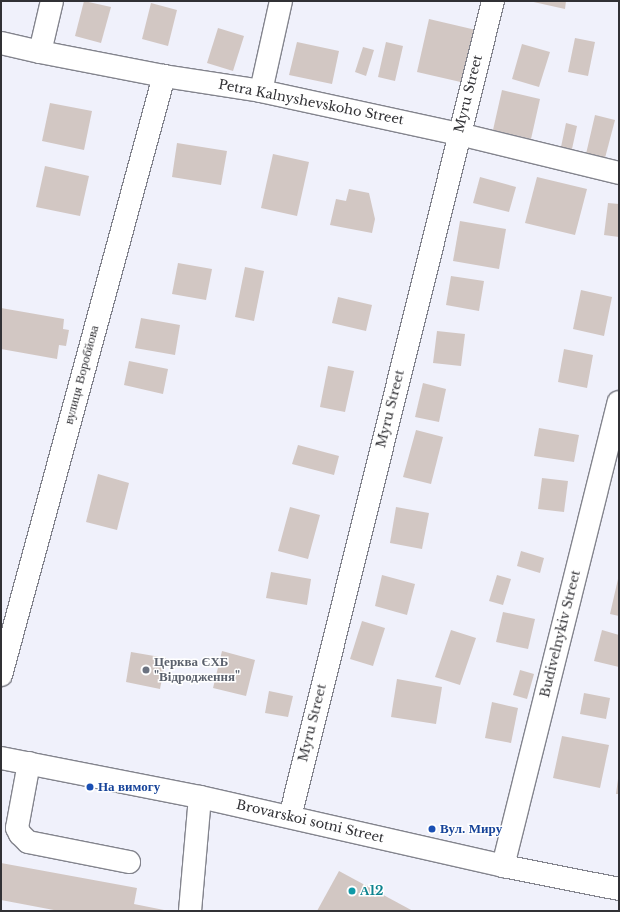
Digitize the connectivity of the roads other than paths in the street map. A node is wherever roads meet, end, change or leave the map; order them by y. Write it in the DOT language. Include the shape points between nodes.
graph roads {
  1 [pos="52,1"];
  2 [pos="281,1"];
  3 [pos="492,1"];
  4 [pos="1,43"];
  5 [pos="40,52"];
  6 [pos="164,76"];
  7 [pos="261,91"];
  8 [pos="459,134"];
  9 [pos="619,173"];
  10 [pos="619,402"];
  11 [pos="1,675"];
  12 [pos="1,758"];
  13 [pos="29,763"];
  14 [pos="200,797"];
  15 [pos="290,817"];
  16 [pos="9,828"];
  17 [pos="130,862"];
  18 [pos="503,866"];
  19 [pos="619,889"];
  20 [pos="190,911"];
  1 -- 5 [label="street"];
  2 -- 7 [label="street"];
  3 -- 8 [label="street, Myru Street"];
  4 -- 5 [label="street, Petra Kalnyshevskoho Street"];
  5 -- 6 [label="street, Petra Kalnyshevskoho Street"];
  6 -- 7 [label="street, Petra Kalnyshevskoho Street"];
  6 -- 11 [label="street, вулиця Воробйова"];
  7 -- 8 [label="street, Petra Kalnyshevskoho Street"];
  8 -- 9 [label="street, Petra Kalnyshevskoho Street"];
  8 -- 15 [label="street, Myru Street"];
  10 -- 18 [label="street, Budivelnykiv Street"];
  12 -- 13 [label="street, Brovarskoi sotni Street"];
  13 -- 14 [label="street, Brovarskoi sotni Street"];
  13 -- 16 [label="street"];
  14 -- 15 [label="street, Brovarskoi sotni Street"];
  14 -- 20 [label="street"];
  15 -- 18 [label="street, Brovarskoi sotni Street"];
  16 -- 17 [label="street" via="28,842"];
  18 -- 19 [label="street, Brovarskoi sotni Street"];
}
